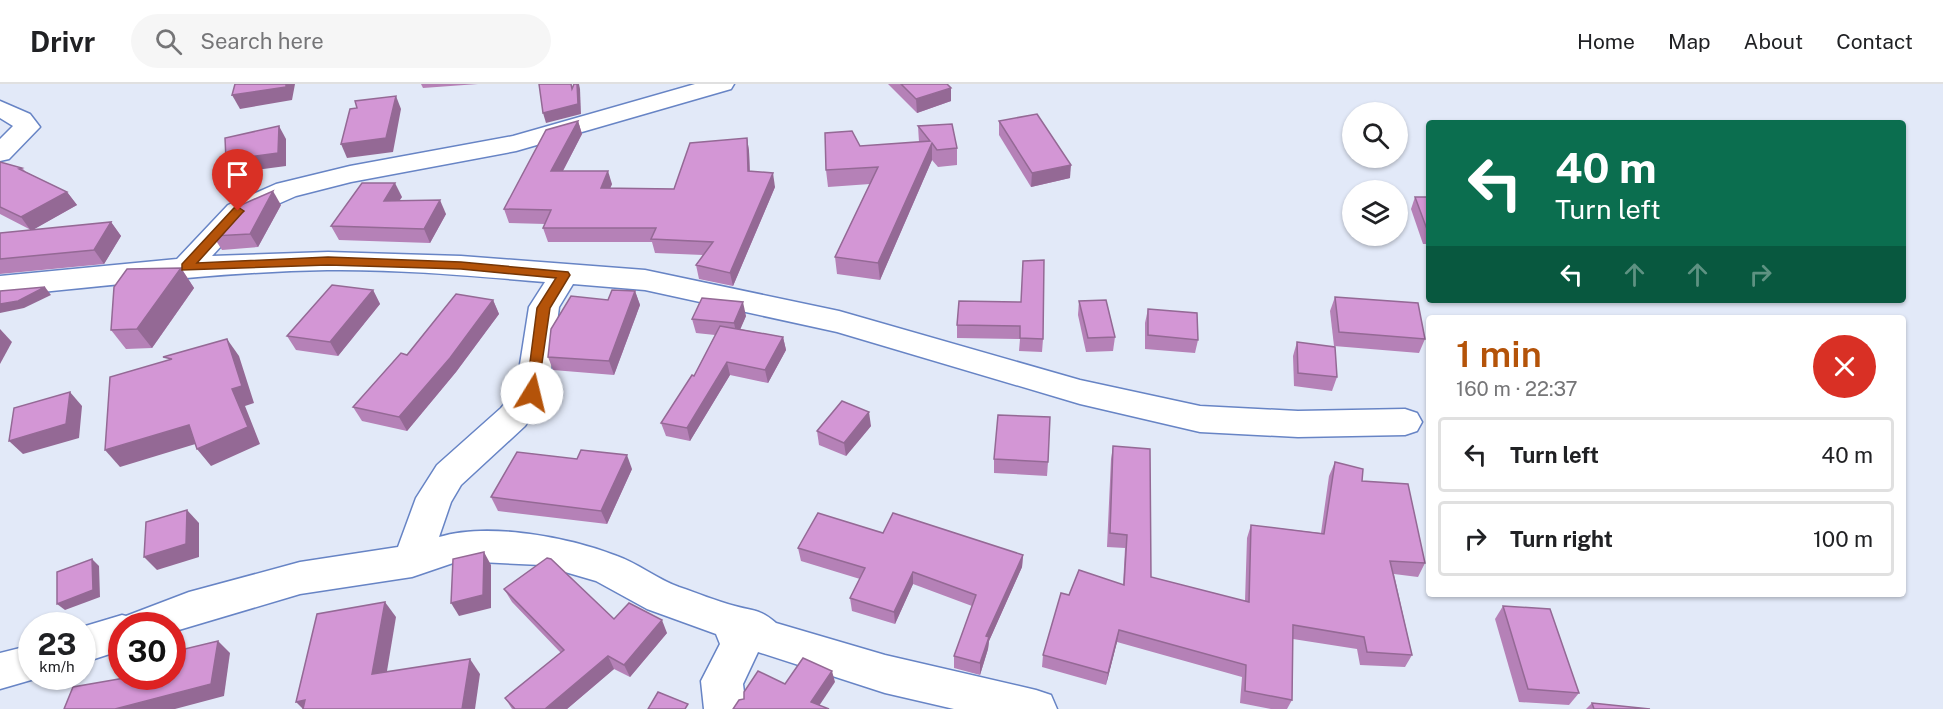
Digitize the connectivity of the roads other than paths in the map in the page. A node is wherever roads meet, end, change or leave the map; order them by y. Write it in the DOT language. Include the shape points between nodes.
graph roads {
  1 [pos="722,84"];
  2 [pos="0,108"];
  3 [pos="0,153"];
  4 [pos="186,267"];
  5 [pos="564,275"];
  6 [pos="0,286"];
  7 [pos="1405,422"];
  8 [pos="412,561"];
  9 [pos="181,612"];
  10 [pos="736,624"];
  11 [pos="18,666"];
  12 [pos="0,671"];
  13 [pos="725,709"];
  14 [pos="1036,709"];
  1 -- 4 [label="street" via="516,143 286,190 238,211"];
  2 -- 3 [label="street" via="21,119 27,127"];
  4 -- 5 [label="street" via="338,261"];
  4 -- 6 [label="street"];
  5 -- 7 [label="street" via="645,280 816,317 1080,392 1200,419 1298,424"];
  5 -- 8 [label="street" via="544,308 532,393 513,417 449,475 434,498"];
  8 -- 9 [label="street" via="300,578"];
  8 -- 10 [label="street" via="459,546 541,550 606,568 661,597"];
  10 -- 13 [label="street" via="740,644 722,681"];
  10 -- 14 [label="street" via="750,625 764,637 885,674"];
  11 -- 12 [label="street"];
}
